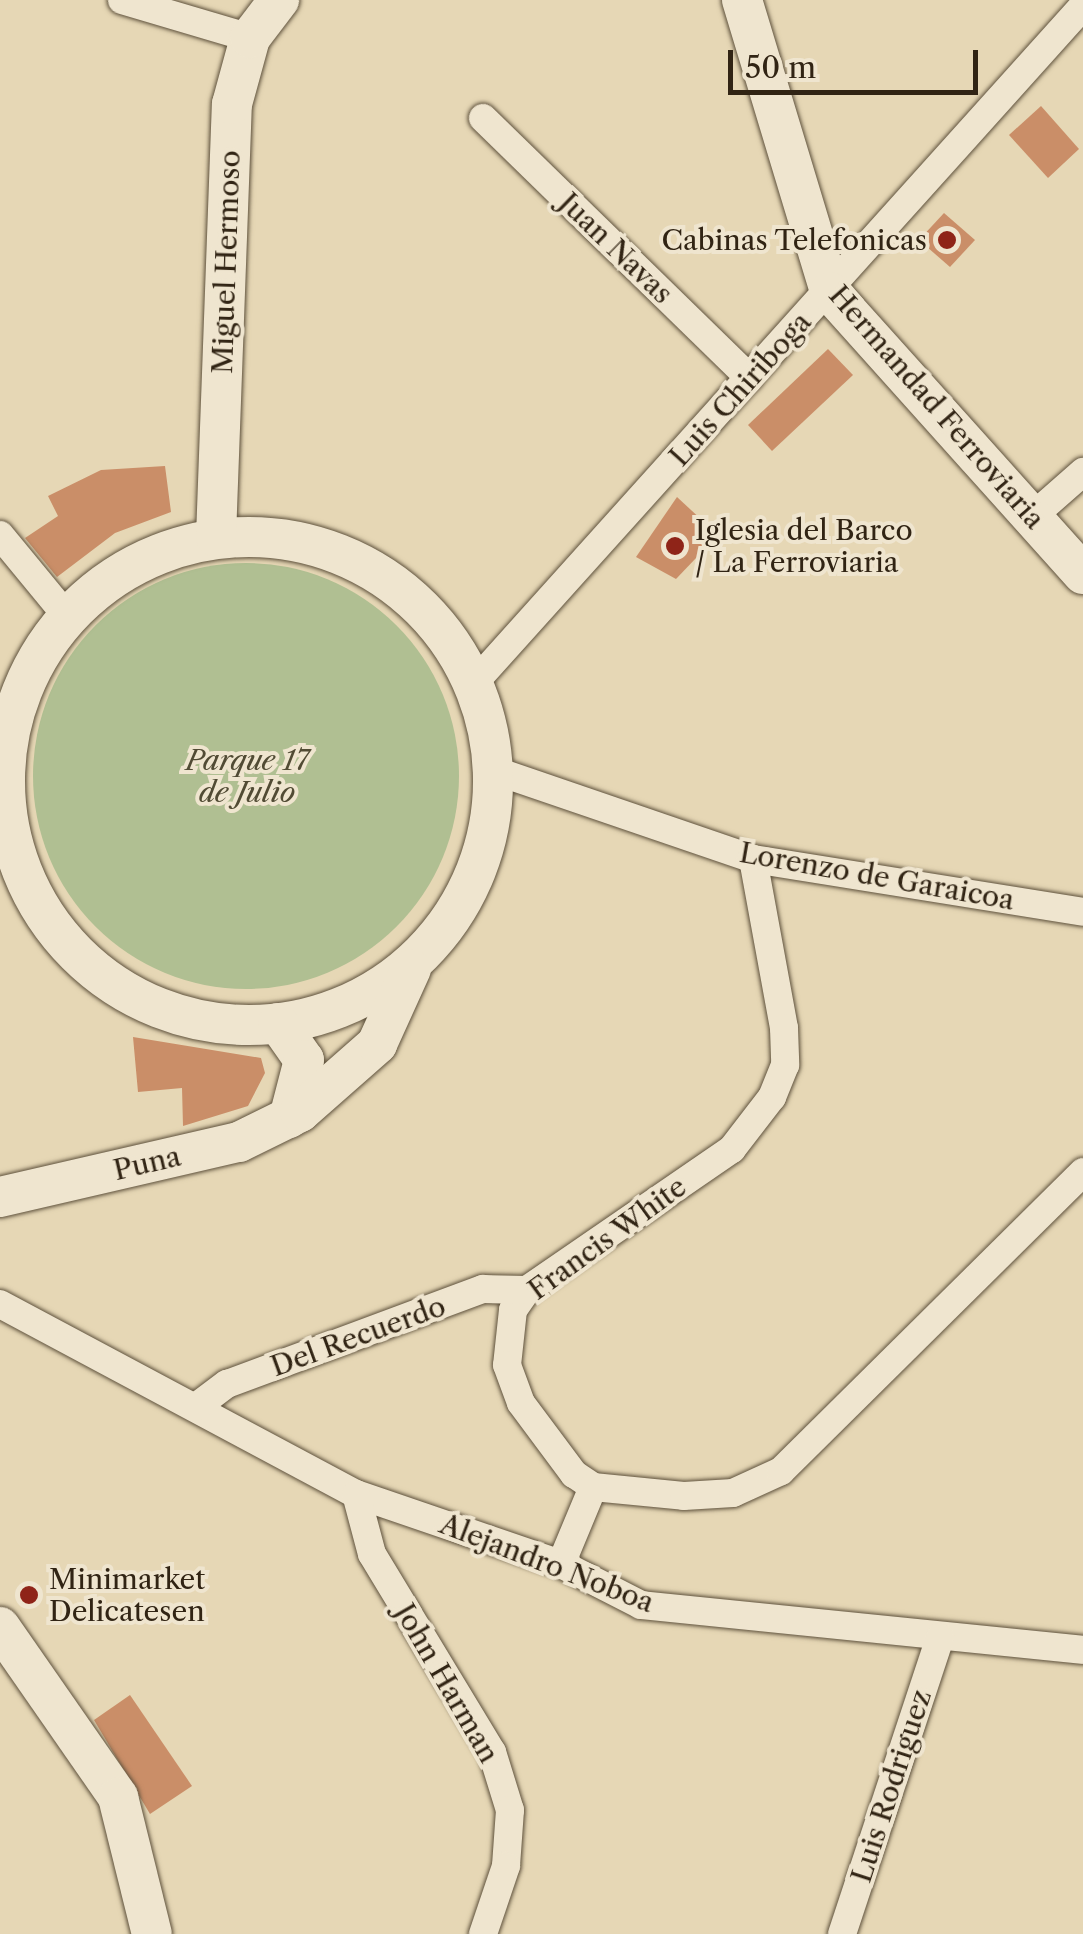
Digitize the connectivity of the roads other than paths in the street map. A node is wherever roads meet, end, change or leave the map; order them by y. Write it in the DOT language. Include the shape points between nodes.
graph roads {
  1 [pos="122,0"];
  2 [pos="279,0"];
  3 [pos="742,0"];
  4 [pos="1083,6"];
  5 [pos="250,38"];
  6 [pos="482,118"];
  7 [pos="830,292"];
  8 [pos="749,378"];
  9 [pos="1083,472"];
  10 [pos="1033,516"];
  11 [pos="0,535"];
  12 [pos="216,537"];
  13 [pos="1083,574"];
  14 [pos="66,615"];
  15 [pos="475,682"];
  16 [pos="502,774"];
  17 [pos="4,832"];
  18 [pos="753,858"];
  19 [pos="1083,912"];
  20 [pos="411,969"];
  21 [pos="278,1023"];
  22 [pos="289,1118"];
  23 [pos="1083,1172"];
  24 [pos="0,1197"];
  25 [pos="527,1290"];
  26 [pos="0,1304"];
  27 [pos="196,1407"];
  28 [pos="593,1487"];
  29 [pos="356,1494"];
  30 [pos="561,1564"];
  31 [pos="0,1628"];
  32 [pos="940,1638"];
  33 [pos="1083,1650"];
  34 [pos="152,1934"];
  35 [pos="484,1934"];
  36 [pos="842,1934"];
  1 -- 5 [label="street"];
  2 -- 5 [label="street, Miguel Hermoso"];
  3 -- 7 [label="street, Hermandad Ferroviaria"];
  4 -- 7 [label="street, Luis Chiriboga"];
  5 -- 12 [label="street, Miguel Hermoso" via="232,104"];
  6 -- 8 [label="street, Juan Navas"];
  7 -- 8 [label="street, Luis Chiriboga"];
  7 -- 10 [label="street, Hermandad Ferroviaria"];
  8 -- 15 [label="street, Luis Chiriboga"];
  9 -- 10 [label="street"];
  10 -- 13 [label="street, Hermandad Ferroviaria"];
  11 -- 14 [label="street"];
  12 -- 14 [label="street" via="153,554"];
  12 -- 15 [label="street" via="322,545 414,597"];
  14 -- 17 [label="street" via="18,697 3,765"];
  15 -- 16 [label="street"];
  16 -- 18 [label="street, Lorenzo de Garaicoa"];
  16 -- 20 [label="street" via="476,876"];
  17 -- 21 [label="street" via="35,904 82,963 145,1004 218,1025"];
  18 -- 19 [label="street, Lorenzo de Garaicoa"];
  18 -- 25 [label="street, Francis White" via="784,1028 772,1098 732,1149"];
  20 -- 21 [label="street" via="356,1001"];
  20 -- 22 [label="street, Puna" via="377,1044"];
  21 -- 22 [label="street" via="304,1060"];
  22 -- 24 [label="street, Puna" via="239,1142"];
  23 -- 28 [label="street" via="781,1471 733,1492"];
  25 -- 27 [label="street, Del Recuerdo" via="483,1289 227,1384"];
  25 -- 28 [label="street, Francis White" via="507,1330 507,1365 539,1429"];
  26 -- 27 [label="street, Alejandro Noboa"];
  27 -- 29 [label="street, Alejandro Noboa"];
  28 -- 30 [label="street"];
  29 -- 30 [label="street, Alejandro Noboa"];
  29 -- 35 [label="street, John Harman" via="372,1554 492,1752 510,1810 506,1866"];
  30 -- 32 [label="street, Alejandro Noboa" via="641,1605"];
  31 -- 34 [label="street" via="118,1797"];
  32 -- 33 [label="street, Alejandro Noboa"];
  32 -- 36 [label="street, Luis Rodriguez"];
}
